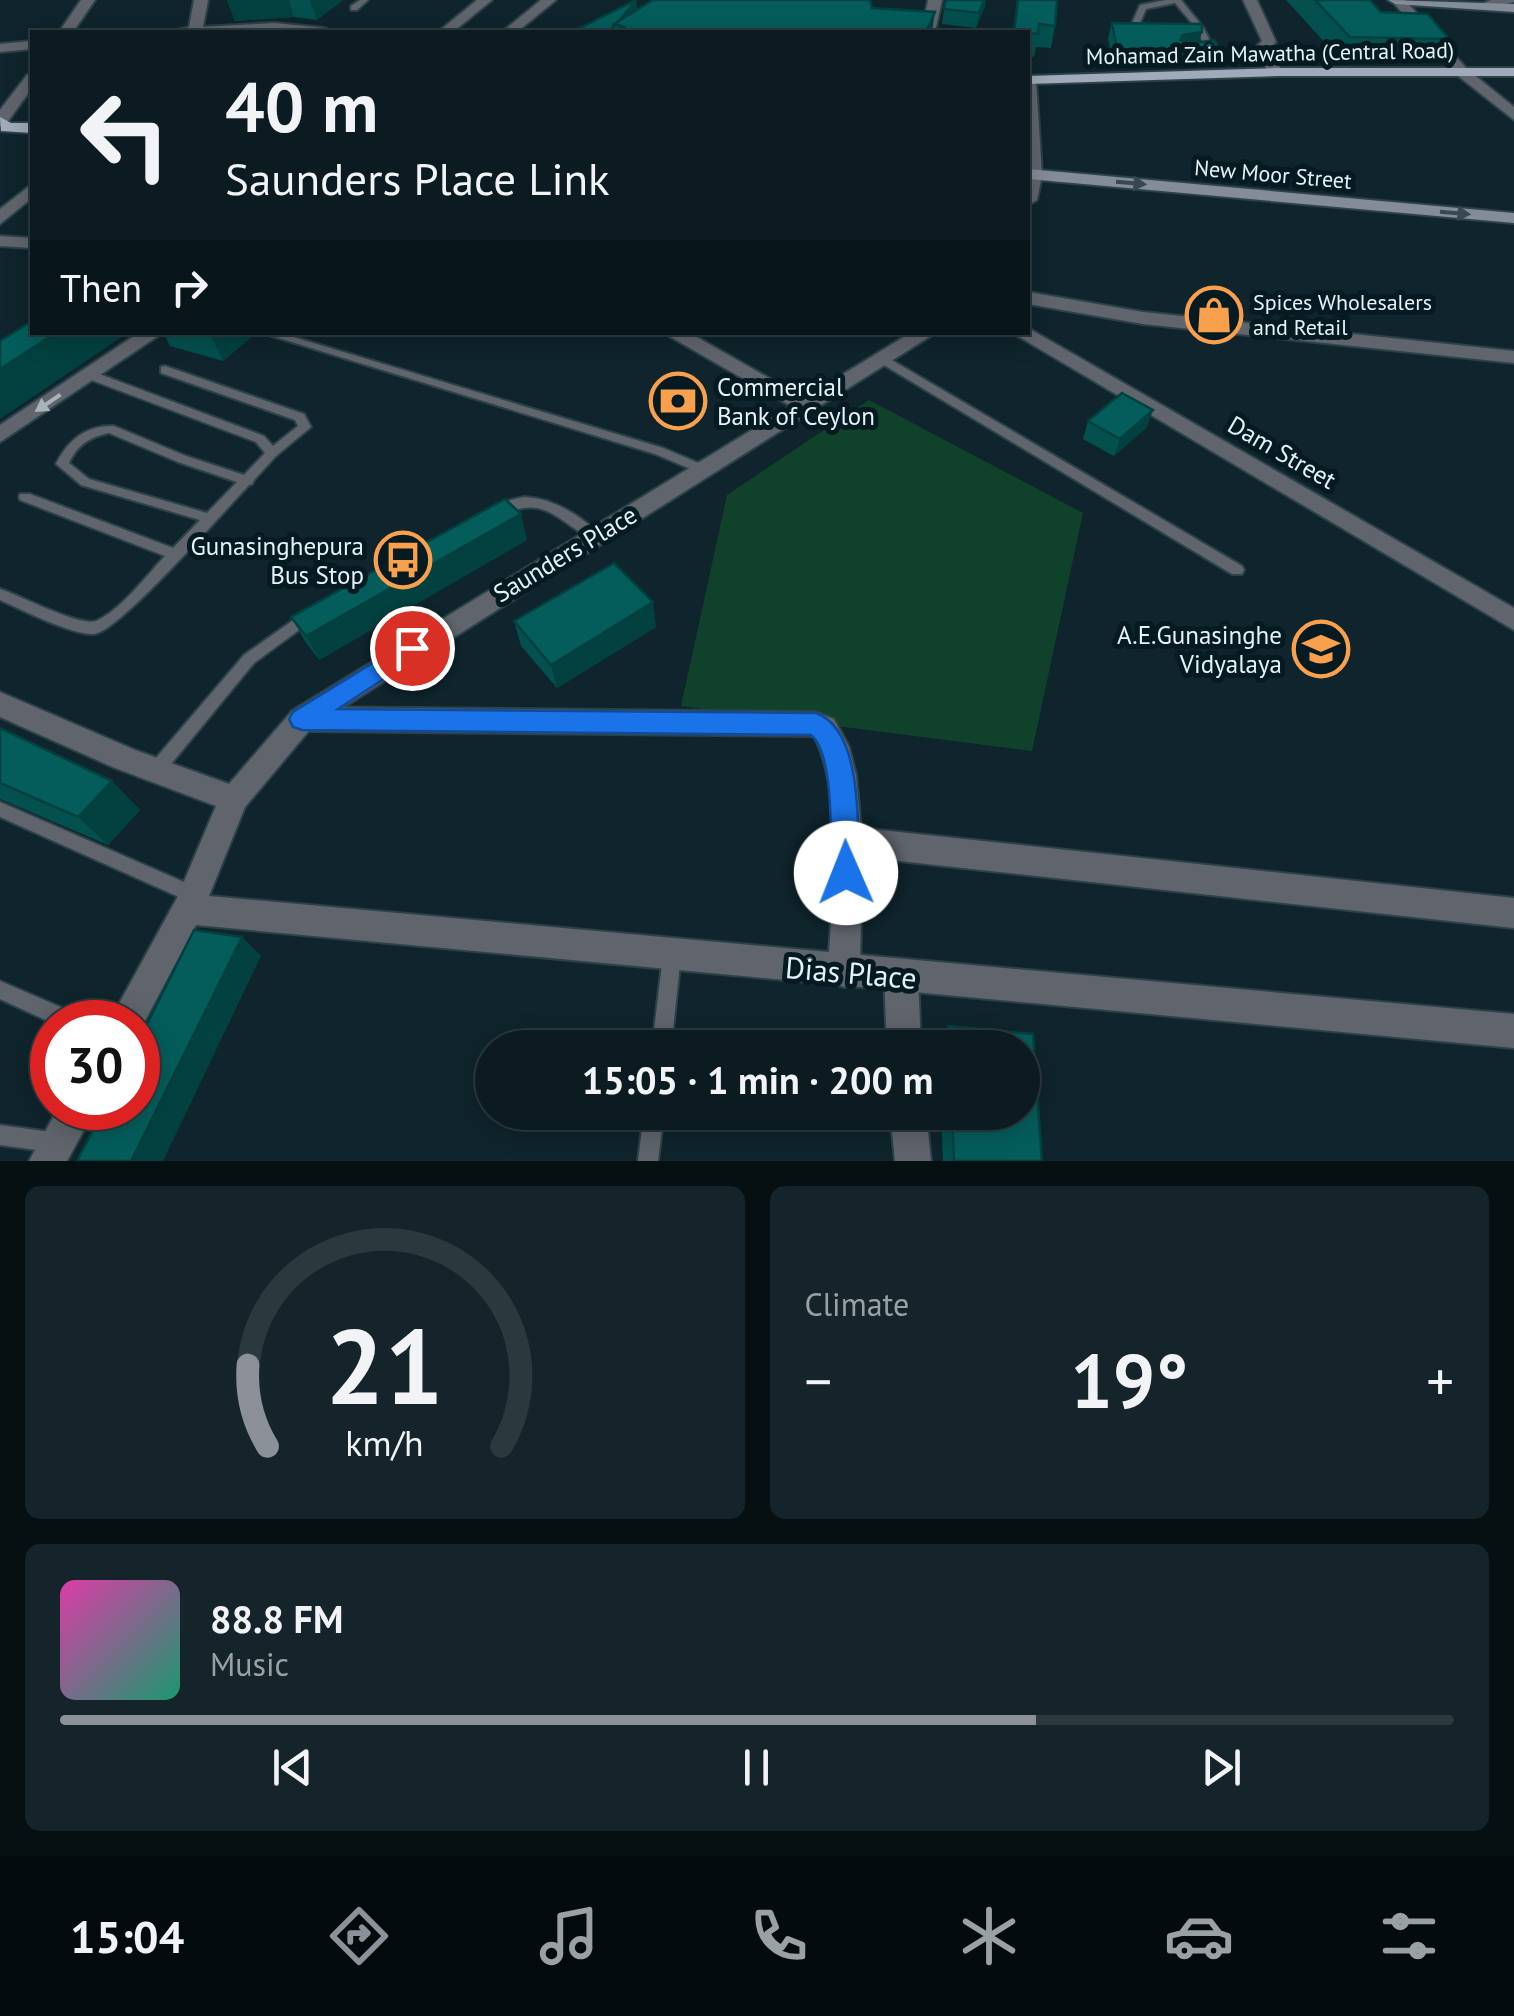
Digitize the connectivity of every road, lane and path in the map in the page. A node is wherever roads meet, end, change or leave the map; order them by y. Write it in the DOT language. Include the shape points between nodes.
graph roads {
  1 [pos="88,0"];
  2 [pos="201,0"];
  3 [pos="364,0"];
  4 [pos="485,0"];
  5 [pos="550,0"];
  6 [pos="935,0"];
  7 [pos="1177,0"];
  8 [pos="1250,0"];
  9 [pos="1397,0"];
  10 [pos="1509,0"];
  11 [pos="1486,5"];
  12 [pos="354,8"];
  13 [pos="1514,8"];
  14 [pos="1136,23"];
  15 [pos="67,30"];
  16 [pos="195,30"];
  17 [pos="272,30"];
  18 [pos="448,30"];
  19 [pos="512,30"];
  20 [pos="929,30"];
  21 [pos="30,45"];
  22 [pos="0,48"];
  23 [pos="1183,54"];
  24 [pos="1277,72"];
  25 [pos="1462,72"];
  26 [pos="1514,72"];
  27 [pos="1030,80"];
  28 [pos="30,81"];
  29 [pos="1514,115"];
  30 [pos="0,122"];
  31 [pos="30,130"];
  32 [pos="30,130"];
  33 [pos="0,135"];
  34 [pos="1030,143"];
  35 [pos="1031,175"];
  36 [pos="30,191"];
  37 [pos="1514,218"];
  38 [pos="0,219"];
  39 [pos="0,241"];
  40 [pos="30,243"];
  41 [pos="1030,298"];
  42 [pos="150,335"];
  43 [pos="274,335"];
  44 [pos="677,335"];
  45 [pos="922,335"];
  46 [pos="1026,335"];
  47 [pos="1514,356"];
  48 [pos="883,359"];
  49 [pos="165,370"];
  50 [pos="90,375"];
  51 [pos="809,407"];
  52 [pos="0,435"];
  53 [pos="272,453"];
  54 [pos="704,470"];
  55 [pos="248,481"];
  56 [pos="25,497"];
  57 [pos="211,519"];
  58 [pos="479,521"];
  59 [pos="595,537"];
  60 [pos="176,556"];
  61 [pos="1237,570"];
  62 [pos="0,594"];
  63 [pos="317,610"];
  64 [pos="1514,620"];
  65 [pos="0,704"];
  66 [pos="302,719"];
  67 [pos="156,770"];
  68 [pos="234,799"];
  69 [pos="0,809"];
  70 [pos="847,841"];
  71 [pos="191,902"];
  72 [pos="1514,914"];
  73 [pos="672,955"];
  74 [pos="844,972"];
  75 [pos="901,976"];
  76 [pos="0,990"];
  77 [pos="138,1000"];
  78 [pos="30,1003"];
  79 [pos="663,1030"];
  80 [pos="903,1030"];
  81 [pos="1514,1031"];
  82 [pos="66,1130"];
  83 [pos="652,1130"];
  84 [pos="910,1130"];
  85 [pos="0,1135"];
  86 [pos="53,1152"];
  87 [pos="648,1161"];
  88 [pos="913,1161"];
  1 -- 15 [label="street"];
  2 -- 16 [label="street"];
  3 -- 12 [label="lane"];
  4 -- 18 [label="street"];
  5 -- 19 [label="street"];
  6 -- 20 [label="street"];
  7 -- 14 [label="lane" via="1143,7"];
  7 -- 23 [label="lane" via="1208,45"];
  8 -- 24 [label="street" via="1268,42 1259,50"];
  9 -- 11 [label="main road"];
  9 -- 25 [label="street"];
  10 -- 11 [label="street"];
  11 -- 13 [label="main road"];
  16 -- 17 [label="street"];
  21 -- 22 [label="street"];
  24 -- 25 [label="main road, Mohamad Zain Mawatha (Central Road)"];
  24 -- 27 [label="main road, Mohamad Zain Mawatha (Central Road)"];
  25 -- 26 [label="main road, Mohamad Zain Mawatha (Central Road)"];
  25 -- 29 [label="street"];
  28 -- 30 [label="street"];
  30 -- 31 [label="main road"];
  32 -- 33 [label="main road"];
  34 -- 35 [label="street"];
  35 -- 37 [label="main road, New Moor Street, one-way"];
  36 -- 38 [label="street"];
  39 -- 40 [label="street"];
  41 -- 47 [label="street" via="1143,318"];
  42 -- 50 [label="street"];
  43 -- 54 [label="lane"];
  44 -- 51 [label="street"];
  45 -- 48 [label="street, Saunders Place"];
  46 -- 64 [label="street, Dam Street"];
  48 -- 51 [label="street, Saunders Place"];
  48 -- 61 [label="lane"];
  49 -- 53 [label="lane" via="300,417 304,426"];
  50 -- 52 [label="street, one-way"];
  50 -- 53 [label="lane" via="260,439"];
  51 -- 54 [label="street, Saunders Place"];
  53 -- 55 [label="lane"];
  54 -- 59 [label="street, Saunders Place"];
  55 -- 57 [label="lane"];
  55 -- 57 [label="lane" via="110,429 89,433 62,464 85,482"];
  56 -- 60 [label="lane"];
  57 -- 60 [label="lane"];
  58 -- 59 [label="lane" via="528,499 550,504"];
  59 -- 66 [label="street, Saunders Place"];
  60 -- 62 [label="lane" via="96,628"];
  63 -- 67 [label="lane" via="250,659"];
  65 -- 67 [label="street"];
  66 -- 68 [label="street, Saunders Place"];
  66 -- 70 [label="street" via="816,724 829,734 839,761"];
  67 -- 68 [label="street"];
  68 -- 71 [label="street, Saunders Place"];
  69 -- 71 [label="lane"];
  70 -- 72 [label="street"];
  70 -- 74 [label="street"];
  71 -- 73 [label="street, Dias Place"];
  71 -- 77 [label="street, Saunders Place"];
  73 -- 74 [label="street, Dias Place"];
  73 -- 79 [label="lane"];
  74 -- 75 [label="street, Dias Place"];
  75 -- 80 [label="street"];
  75 -- 81 [label="street, Dias Place"];
  76 -- 78 [label="lane"];
  82 -- 86 [label="street"];
  83 -- 87 [label="lane"];
  84 -- 88 [label="street"];
  85 -- 86 [label="lane"];
}
